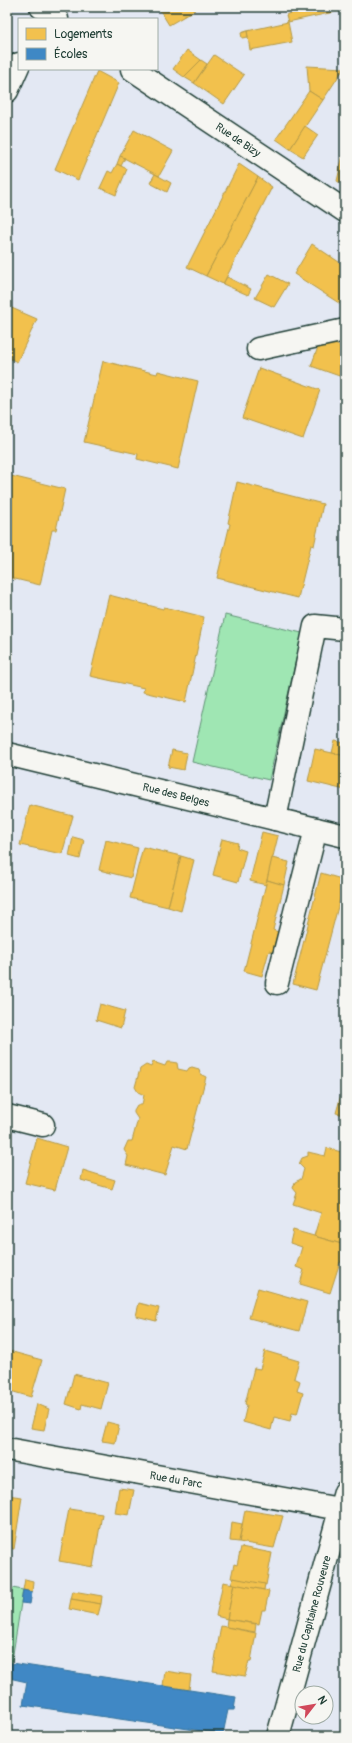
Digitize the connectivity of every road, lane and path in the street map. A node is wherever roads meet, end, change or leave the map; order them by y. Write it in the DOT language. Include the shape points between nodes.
graph roads {
  1 [pos="18,66"];
  2 [pos="134,70"];
  3 [pos="7,91"];
  4 [pos="345,211"];
  5 [pos="345,330"];
  6 [pos="258,349"];
  7 [pos="345,629"];
  8 [pos="7,754"];
  9 [pos="275,819"];
  10 [pos="316,829"];
  11 [pos="345,836"];
  12 [pos="277,983"];
  13 [pos="7,1116"];
  14 [pos="43,1125"];
  15 [pos="7,1449"];
  16 [pos="343,1504"];
  17 [pos="278,1736"];
  1 -- 3 [label="street"];
  2 -- 4 [label="street, Rue de Bizy"];
  5 -- 6 [label="street"];
  7 -- 9 [label="street" via="315,626"];
  8 -- 9 [label="street, Rue des Belges"];
  9 -- 10 [label="street, Rue des Belges"];
  10 -- 11 [label="street, Rue des Belges"];
  10 -- 12 [label="street"];
  13 -- 14 [label="street"];
  15 -- 16 [label="street, Rue du Parc"];
  16 -- 17 [label="street, Rue du Capitaine Rouveure"];
}
